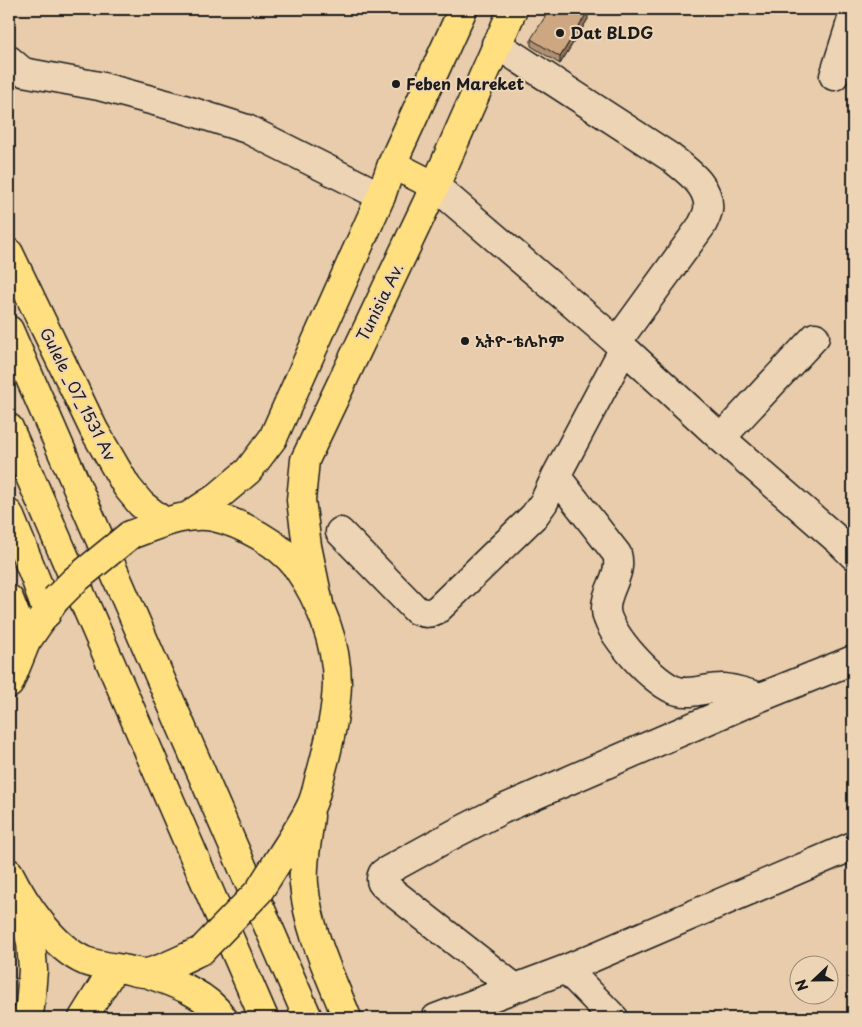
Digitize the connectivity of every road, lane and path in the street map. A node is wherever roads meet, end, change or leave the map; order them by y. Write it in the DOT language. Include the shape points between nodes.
graph roads {
  1 [pos="463,9"];
  2 [pos="513,9"];
  3 [pos="853,16"];
  4 [pos="496,44"];
  5 [pos="9,60"];
  6 [pos="834,76"];
  7 [pos="392,164"];
  8 [pos="436,186"];
  9 [pos="381,196"];
  10 [pos="9,254"];
  11 [pos="9,330"];
  12 [pos="815,337"];
  13 [pos="621,345"];
  14 [pos="9,428"];
  15 [pos="721,438"];
  16 [pos="556,476"];
  17 [pos="9,514"];
  18 [pos="176,519"];
  19 [pos="340,532"];
  20 [pos="853,555"];
  21 [pos="9,599"];
  22 [pos="319,604"];
  23 [pos="51,607"];
  24 [pos="26,642"];
  25 [pos="853,660"];
  26 [pos="9,684"];
  27 [pos="761,697"];
  28 [pos="312,804"];
  29 [pos="853,846"];
  30 [pos="14,883"];
  31 [pos="114,968"];
  32 [pos="566,969"];
  33 [pos="146,973"];
  34 [pos="515,988"];
  35 [pos="180,1011"];
  36 [pos="26,1018"];
  37 [pos="83,1018"];
  38 [pos="174,1018"];
  39 [pos="223,1018"];
  40 [pos="264,1018"];
  41 [pos="308,1018"];
  42 [pos="347,1018"];
  43 [pos="436,1018"];
  44 [pos="614,1018"];
  1 -- 7 [label="main road"];
  2 -- 4 [label="main road, Tunisia Av."];
  3 -- 6 [label="street"];
  4 -- 8 [label="main road, Tunisia Av."];
  4 -- 13 [label="street" via="670,157 694,177 706,195 708,210 702,225"];
  5 -- 9 [label="street" via="23,72 99,86 247,129"];
  7 -- 8 [label="main road"];
  7 -- 9 [label="main road"];
  8 -- 13 [label="street"];
  8 -- 22 [label="main road, Tunisia Av." via="305,460 301,500"];
  9 -- 18 [label="main road" via="274,438 248,471 216,498"];
  10 -- 18 [label="main road, Gulele _07_1531 Av" via="94,430 126,487 142,504"];
  11 -- 41 [label="main road"];
  12 -- 15 [label="street"];
  13 -- 15 [label="street"];
  13 -- 16 [label="street"];
  14 -- 40 [label="main road"];
  15 -- 20 [label="street"];
  16 -- 19 [label="street" via="534,516 432,613 416,610"];
  16 -- 27 [label="street" via="617,554 618,571 606,610 611,625 639,663 668,687 678,691 723,688"];
  17 -- 23 [label="main road" via="36,580"];
  18 -- 22 [label="main road" via="213,517 245,528 271,543 296,566"];
  18 -- 23 [label="main road, bridge" via="130,535 75,580"];
  21 -- 24 [label="main road"];
  22 -- 28 [label="main road" via="332,646 337,683 327,753"];
  23 -- 24 [label="main road"];
  24 -- 26 [label="main road"];
  25 -- 27 [label="street"];
  27 -- 34 [label="street" via="503,809 383,873 381,882 385,886"];
  28 -- 33 [label="main road, bridge" via="259,891 202,950"];
  28 -- 42 [label="main road" via="304,884 319,949"];
  29 -- 32 [label="street"];
  30 -- 31 [label="main road" via="63,946 85,961"];
  30 -- 36 [label="main road" via="31,942 33,970"];
  31 -- 33 [label="main road"];
  31 -- 37 [label="main road"];
  32 -- 34 [label="street"];
  32 -- 44 [label="street"];
  33 -- 39 [label="main road" via="180,984 203,998"];
  34 -- 43 [label="street"];
  35 -- 38 [label="path"];
}
